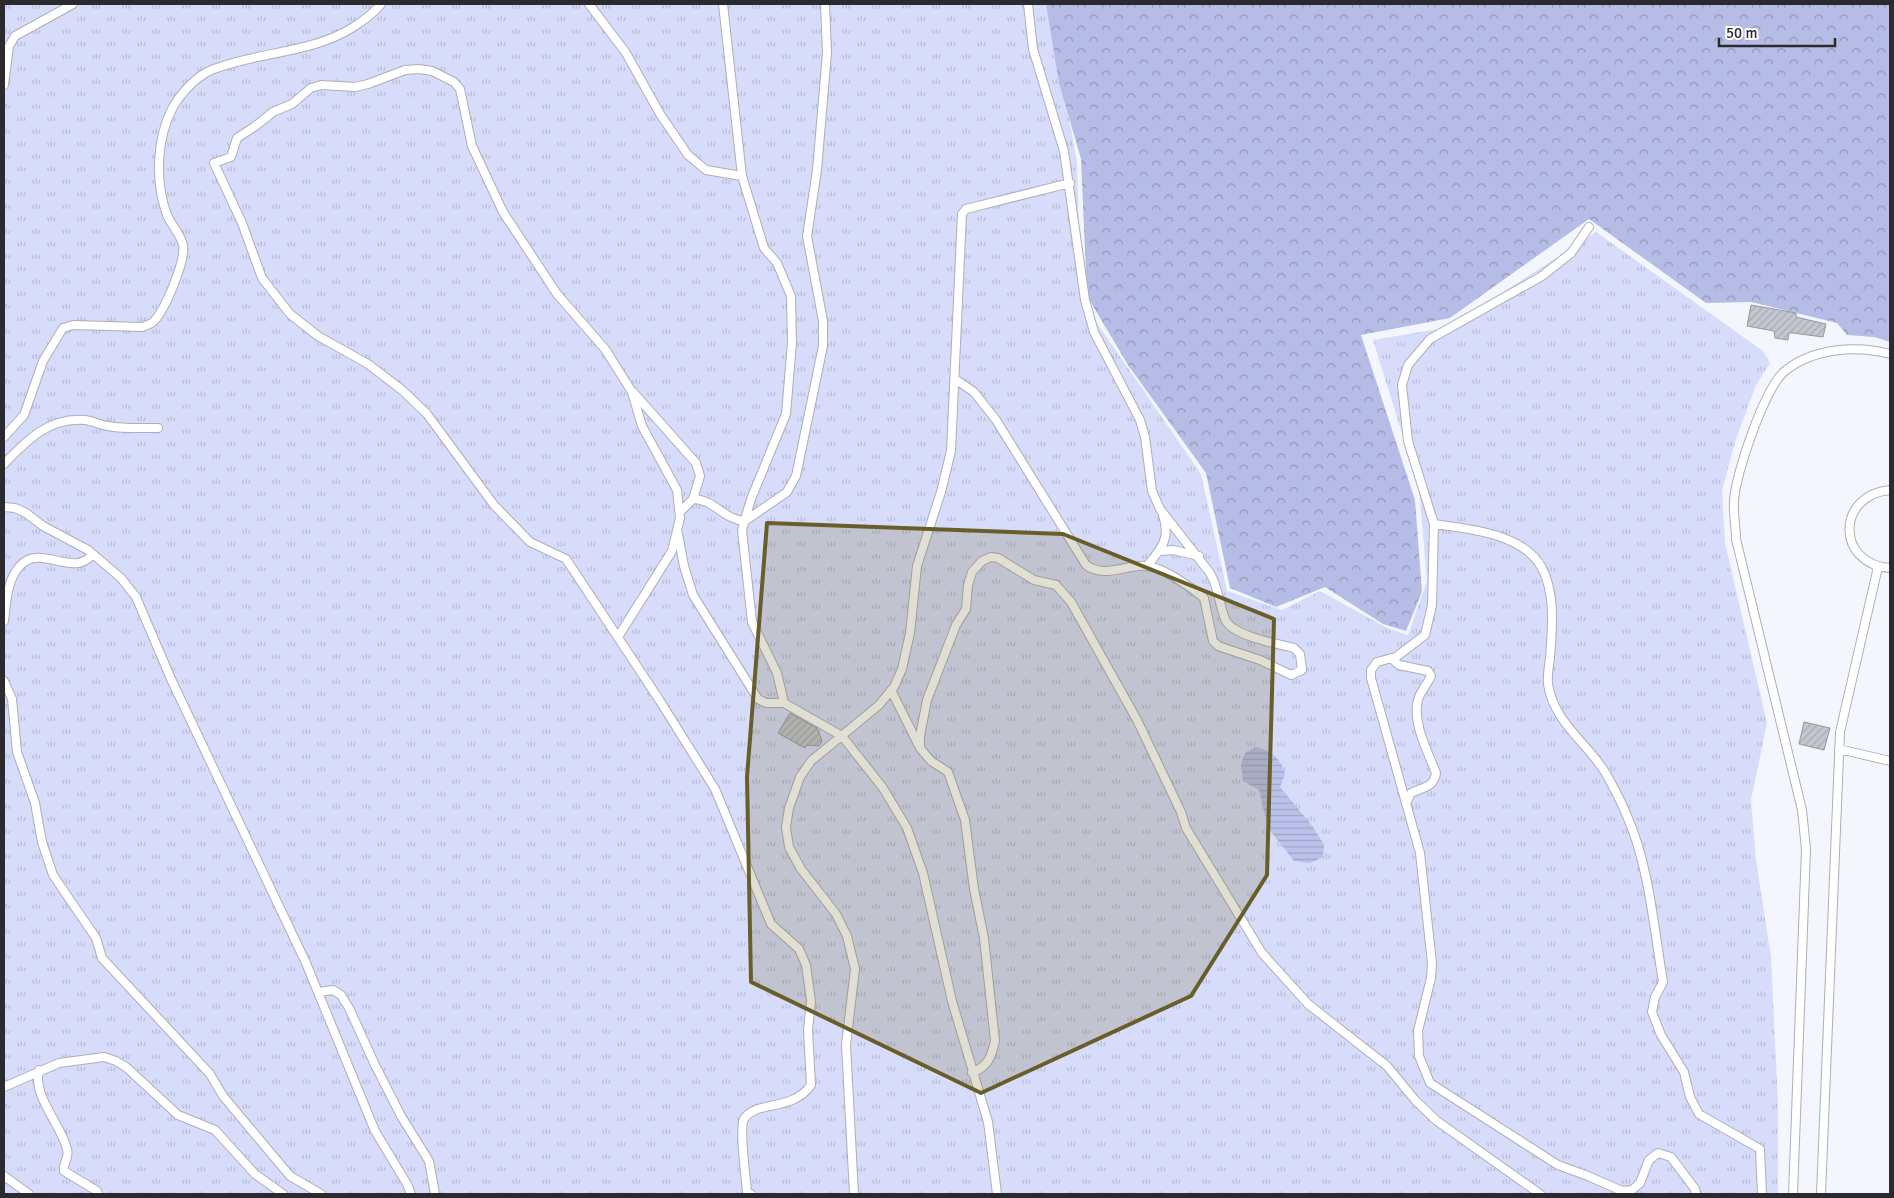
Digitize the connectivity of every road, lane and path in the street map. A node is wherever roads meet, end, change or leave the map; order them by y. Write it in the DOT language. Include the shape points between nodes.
graph roads {
  1 [pos="73,4"];
  2 [pos="380,4"];
  3 [pos="589,4"];
  4 [pos="723,4"];
  5 [pos="826,4"];
  6 [pos="1028,4"];
  7 [pos="4,85"];
  8 [pos="742,176"];
  9 [pos="1070,183"];
  10 [pos="1589,227"];
  11 [pos="1890,354"];
  12 [pos="956,379"];
  13 [pos="632,392"];
  14 [pos="158,428"];
  15 [pos="4,437"];
  16 [pos="4,464"];
  17 [pos="1890,490"];
  18 [pos="693,499"];
  19 [pos="4,508"];
  20 [pos="1162,511"];
  21 [pos="680,512"];
  22 [pos="745,521"];
  23 [pos="1434,524"];
  24 [pos="678,533"];
  25 [pos="1160,551"];
  26 [pos="92,555"];
  27 [pos="1199,556"];
  28 [pos="1147,566"];
  29 [pos="1878,567"];
  30 [pos="1890,568"];
  31 [pos="4,622"];
  32 [pos="618,637"];
  33 [pos="1391,658"];
  34 [pos="4,681"];
  35 [pos="891,690"];
  36 [pos="784,703"];
  37 [pos="842,736"];
  38 [pos="920,748"];
  39 [pos="1839,749"];
  40 [pos="1890,761"];
  41 [pos="1407,802"];
  42 [pos="319,992"];
  43 [pos="39,1070"];
  44 [pos="972,1073"];
  45 [pos="4,1087"];
  46 [pos="4,1176"];
  47 [pos="28,1194"];
  48 [pos="98,1194"];
  49 [pos="283,1194"];
  50 [pos="321,1194"];
  51 [pos="411,1194"];
  52 [pos="435,1194"];
  53 [pos="751,1194"];
  54 [pos="854,1194"];
  55 [pos="997,1194"];
  56 [pos="1540,1194"];
  57 [pos="1696,1194"];
  58 [pos="1762,1194"];
  59 [pos="1793,1194"];
  60 [pos="1821,1194"];
  1 -- 7 [label="lane" via="15,36 9,46"];
  2 -- 15 [label="lane" via="366,19 341,35 320,44 213,69 182,94 173,108 160,151 161,195 183,246 180,271 164,304 153,322 143,327 73,325 62,328 44,360 24,415"];
  3 -- 8 [label="lane" via="617,39 688,155 706,170"];
  4 -- 8 [label="lane"];
  5 -- 22 [label="lane" via="827,53 817,170 807,236 822,312 823,346 792,485 787,492"];
  6 -- 9 [label="lane" via="1033,49 1064,151"];
  8 -- 22 [label="lane" via="764,248 777,263 791,296 792,343 786,414"];
  9 -- 12 [label="lane" via="966,209 962,214"];
  9 -- 20 [label="lane" via="1085,300 1094,332 1140,420 1152,491"];
  10 -- 23 [label="lane" via="1571,253 1542,276 1430,339 1408,365 1402,385 1408,441"];
  11 -- 59 [label="lane" via="1870,348 1842,349 1812,356 1784,371 1769,390 1746,453 1734,500 1736,539 1802,810 1806,848"];
  12 -- 28 [label="lane" via="974,392 996,420 1086,565 1105,572"];
  12 -- 35 [label="lane" via="951,451 917,566 910,633 902,669"];
  13 -- 18 [label="lane" via="696,464 700,476"];
  13 -- 21 [label="lane" via="642,426 676,490"];
  13 -- 32 [label="lane" via="605,349 557,294 503,212 472,146 460,89 454,82 432,71 419,69 405,70 355,87 321,85 311,88 292,104 273,112 244,132 237,138 231,157 214,163 242,223 262,278 290,314 318,336 368,364 427,414 494,505 530,542 566,559"];
  14 -- 16 [label="lane" via="109,426 86,420 52,424 30,437"];
  17 -- 29 [label="lane" via="1877,491 1862,499 1852,513 1849,529 1853,546 1863,559"];
  18 -- 21 [label="lane"];
  18 -- 22 [label="lane" via="702,499 731,518"];
  19 -- 26 [label="lane" via="26,513"];
  20 -- 25 [label="lane" via="1166,536"];
  20 -- 27 [label="lane"];
  21 -- 24 [label="lane"];
  22 -- 36 [label="lane" via="742,530 752,622 777,673"];
  23 -- 33 [label="lane" via="1432,605 1425,635"];
  23 -- 58 [label="lane" via="1470,529 1505,539 1523,549 1541,568 1550,594 1552,628 1548,684 1555,706 1604,771 1628,817 1642,862 1663,982 1655,996 1652,1012 1661,1035 1684,1072 1690,1097 1699,1114 1760,1149"];
  24 -- 32 [label="lane" via="672,551"];
  24 -- 36 [label="lane" via="687,580 704,614 758,699 766,703"];
  25 -- 27 [label="lane" via="1173,550"];
  25 -- 28 [label="lane"];
  26 -- 31 [label="lane" via="83,562 72,564 45,557 20,565 8,595"];
  26 -- 42 [label="lane" via="121,578 136,597 171,679"];
  27 -- 28 [label="lane" via="1217,584 1227,622 1234,630 1294,648 1300,654 1302,670 1297,674 1285,673 1260,660 1218,646 1210,635 1204,598 1190,587"];
  29 -- 30 [label="lane"];
  29 -- 39 [label="lane" via="1840,732"];
  32 -- 53 [label="lane" via="715,789 771,924 799,949 806,965 811,1001 808,1030 811,1085 796,1100 753,1111 744,1119 747,1192"];
  33 -- 41 [label="lane" via="1377,662 1371,670 1371,678"];
  33 -- 41 [label="lane" via="1399,665 1428,671 1430,676 1420,693 1417,715 1436,773 1426,788 1411,792"];
  34 -- 50 [label="lane" via="12,699 17,752 35,803 52,875 96,938 102,958 210,1074 224,1096 290,1176"];
  35 -- 37 [label="lane" via="880,705"];
  35 -- 38 [label="lane"];
  36 -- 37 [label="lane"];
  37 -- 44 [label="lane" via="883,788 907,828 923,873"];
  37 -- 54 [label="lane" via="811,761 800,777 786,827 789,847 801,869 836,914 847,936 855,969 846,1045"];
  38 -- 44 [label="lane" via="931,761 948,772 965,820 984,938 995,1041 992,1056 985,1067"];
  38 -- 56 [label="lane" via="927,700 956,625 966,608 972,572 982,561 998,558 1034,580 1056,585 1071,602 1137,720 1186,828 1262,953 1308,1004 1387,1066 1436,1121"];
  39 -- 40 [label="lane"];
  39 -- 60 [label="lane"];
  41 -- 57 [label="lane" via="1420,853 1432,963 1418,1031 1419,1056 1430,1083 1558,1165 1610,1187 1632,1190 1640,1183 1649,1160 1658,1153 1671,1157 1696,1189"];
  42 -- 51 [label="lane" via="375,1131"];
  42 -- 52 [label="lane" via="333,990 341,995 349,1008 379,1074 429,1161"];
  43 -- 45 [label="lane"];
  43 -- 48 [label="lane" via="37,1077 41,1094 68,1151 64,1171"];
  43 -- 49 [label="lane" via="91,1057 104,1056 116,1061 178,1115 215,1130 255,1174"];
  44 -- 55 [label="lane" via="988,1122"];
  46 -- 47 [label="lane"];
}
